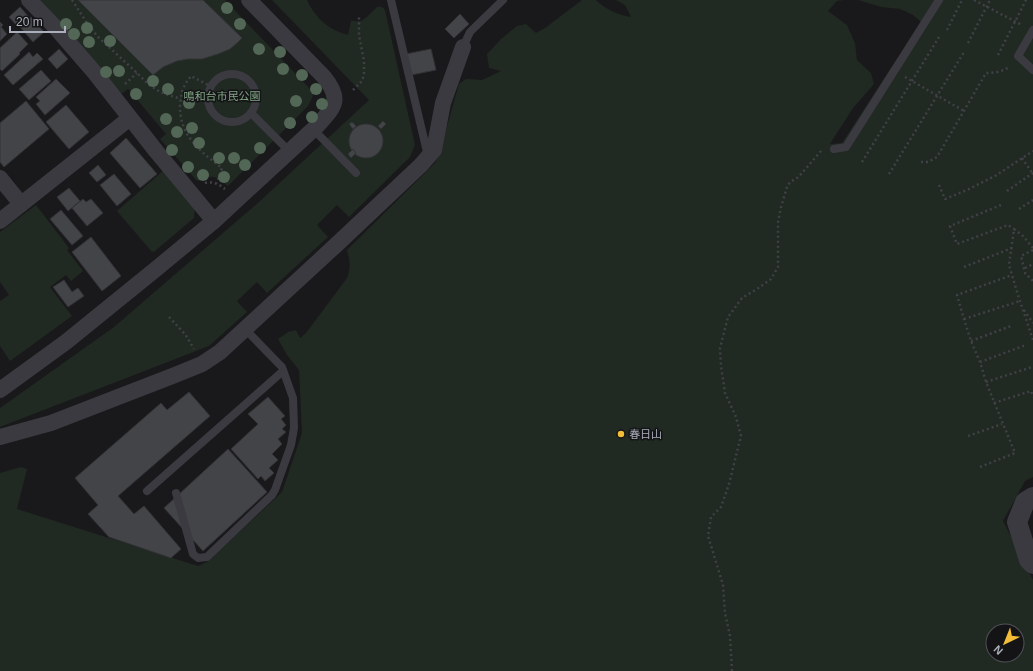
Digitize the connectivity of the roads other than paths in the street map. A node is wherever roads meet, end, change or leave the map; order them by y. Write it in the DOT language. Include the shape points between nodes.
graph roads {
  1 [pos="29,0"];
  2 [pos="249,0"];
  3 [pos="391,0"];
  4 [pos="503,0"];
  5 [pos="939,0"];
  6 [pos="1033,30"];
  7 [pos="463,47"];
  8 [pos="1033,70"];
  9 [pos="251,113"];
  10 [pos="130,118"];
  11 [pos="313,129"];
  12 [pos="834,149"];
  13 [pos="289,151"];
  14 [pos="428,156"];
  15 [pos="356,173"];
  16 [pos="0,178"];
  17 [pos="21,204"];
  18 [pos="0,220"];
  19 [pos="214,221"];
  20 [pos="245,329"];
  21 [pos="283,371"];
  22 [pos="0,390"];
  23 [pos="0,437"];
  24 [pos="147,491"];
  25 [pos="176,493"];
  26 [pos="1033,497"];
  27 [pos="1033,564"];
  1 -- 10 [label="street" via="95,73"];
  2 -- 11 [label="street" via="331,85 335,103 331,111"];
  3 -- 14 [label="lane"];
  4 -- 7 [label="lane" via="470,32"];
  5 -- 12 [label="lane" via="846,147"];
  6 -- 8 [label="lane" via="1018,56"];
  7 -- 14 [label="street" via="443,103 434,150"];
  9 -- 9 [label="lane" via="238,122 221,120 210,108 208,100 212,86 219,78 227,75 243,77 250,82 256,97"];
  9 -- 13 [label="lane"];
  10 -- 17 [label="street"];
  10 -- 19 [label="street"];
  11 -- 13 [label="street"];
  11 -- 15 [label="lane"];
  13 -- 19 [label="street"];
  14 -- 20 [label="street"];
  16 -- 17 [label="street"];
  17 -- 18 [label="street"];
  19 -- 22 [label="street" via="66,342"];
  20 -- 21 [label="lane"];
  20 -- 23 [label="street" via="220,352 202,364 51,423"];
  21 -- 24 [label="lane"];
  21 -- 25 [label="lane" via="293,398 294,428 291,445 272,495 207,557 198,558 193,554"];
  26 -- 27 [label="street" via="1025,502 1017,522 1029,560"];
}
